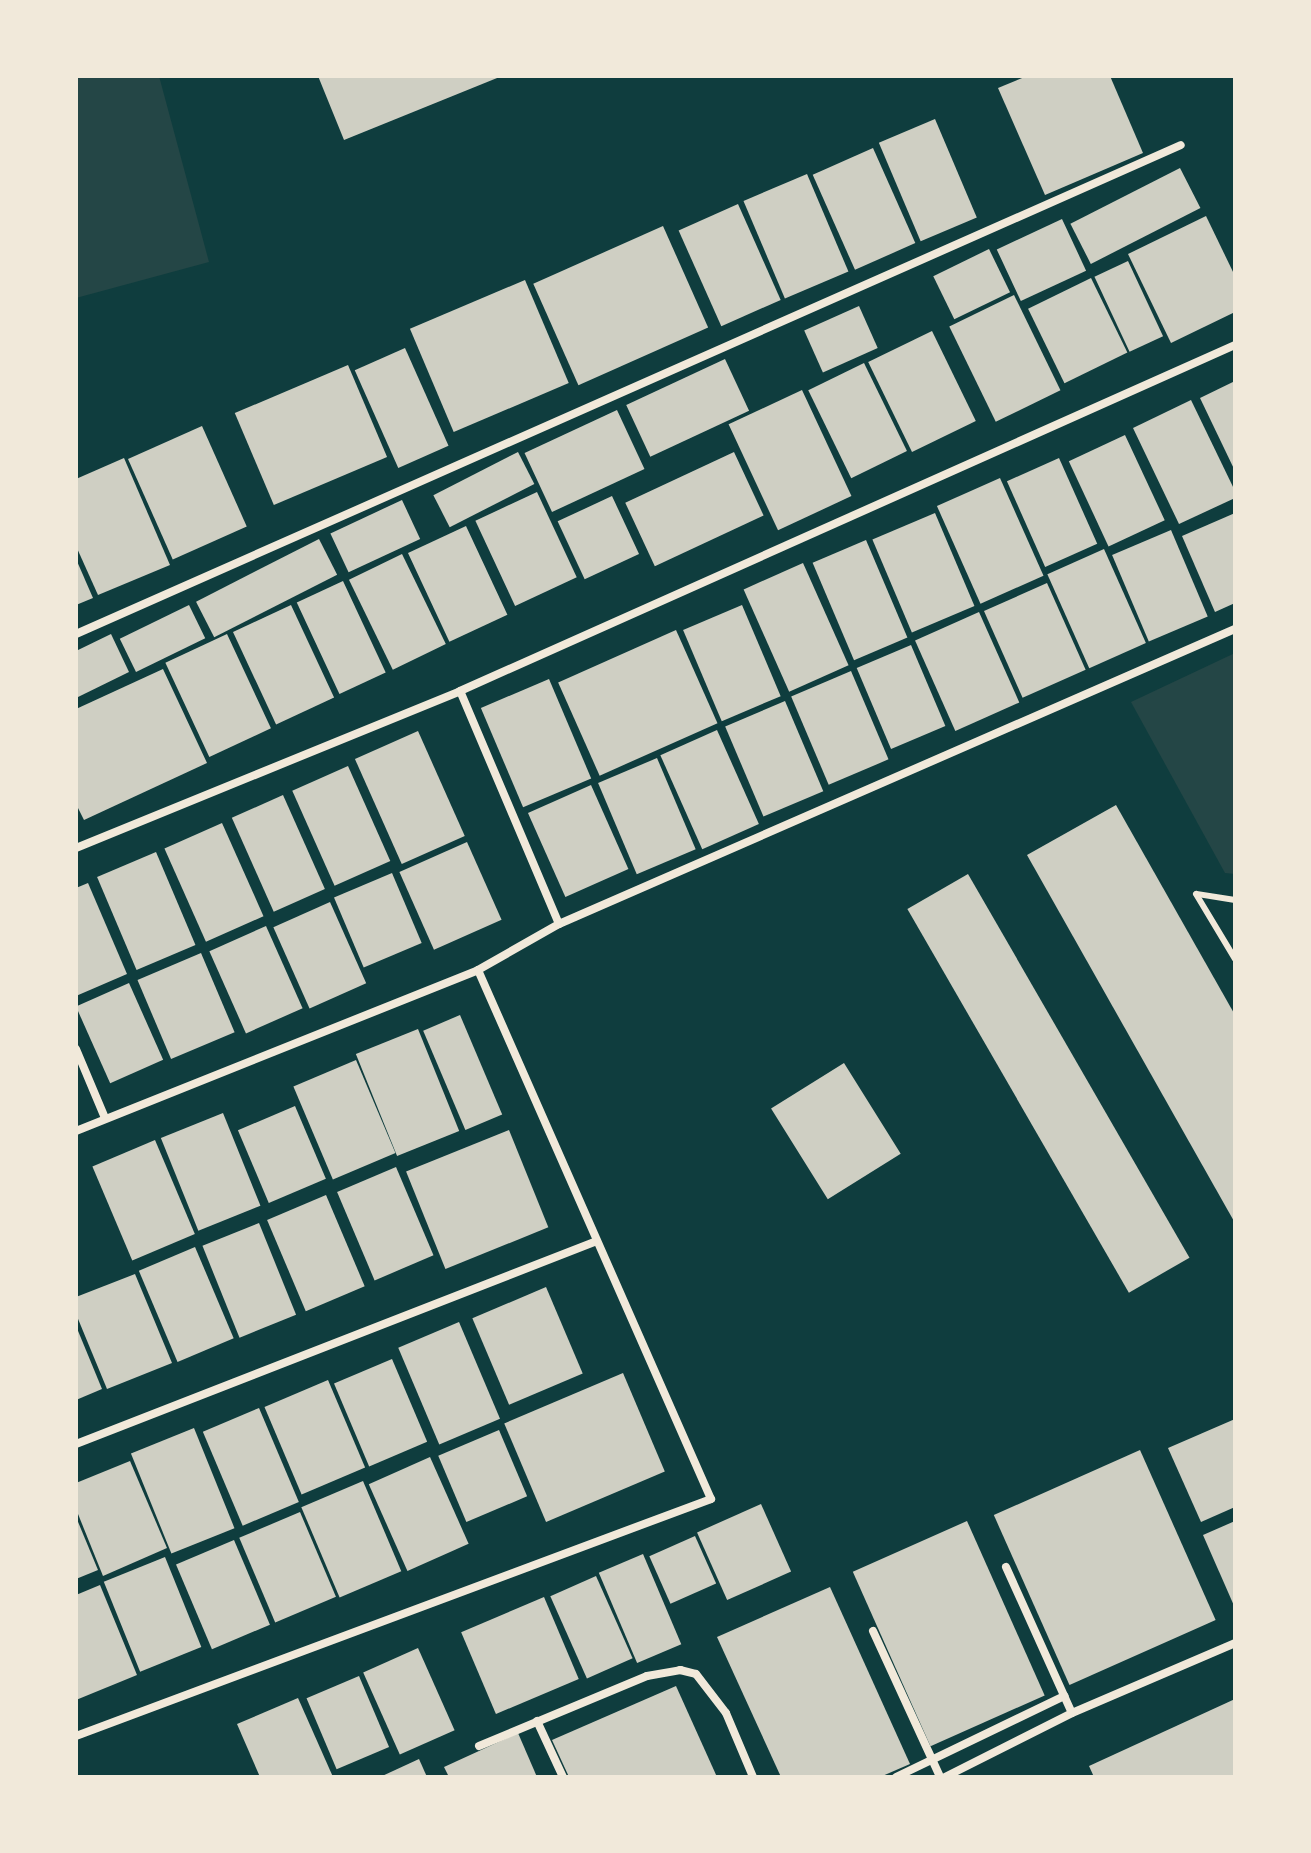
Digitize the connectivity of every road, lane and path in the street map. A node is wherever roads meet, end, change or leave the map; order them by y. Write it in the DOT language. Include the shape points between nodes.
graph roads {
  1 [pos="1181,145"];
  2 [pos="1235,345"];
  3 [pos="1235,629"];
  4 [pos="76,634"];
  5 [pos="460,691"];
  6 [pos="76,848"];
  7 [pos="1235,900"];
  8 [pos="559,924"];
  9 [pos="1235,959"];
  10 [pos="478,970"];
  11 [pos="76,1049"];
  12 [pos="105,1118"];
  13 [pos="76,1131"];
  14 [pos="597,1241"];
  15 [pos="76,1444"];
  16 [pos="1006,1567"];
  17 [pos="873,1631"];
  18 [pos="1235,1643"];
  19 [pos="1064,1696"];
  20 [pos="1046,1706"];
  21 [pos="1072,1713"];
  22 [pos="1023,1716"];
  23 [pos="537,1721"];
  24 [pos="1054,1723"];
  25 [pos="998,1728"];
  26 [pos="1031,1734"];
  27 [pos="76,1736"];
  28 [pos="978,1738"];
  29 [pos="479,1746"];
  30 [pos="1005,1747"];
  31 [pos="953,1750"];
  32 [pos="987,1756"];
  33 [pos="932,1760"];
  34 [pos="962,1769"];
  35 [pos="563,1777"];
  36 [pos="753,1777"];
  37 [pos="896,1777"];
  38 [pos="942,1777"];
  1 -- 4 [label="street"];
  2 -- 5 [label="street"];
  3 -- 8 [label="street"];
  5 -- 6 [label="street"];
  5 -- 8 [label="street"];
  7 -- 9 [label="lane" via="1196,894"];
  8 -- 10 [label="street"];
  10 -- 12 [label="street"];
  10 -- 14 [label="street"];
  11 -- 12 [label="street"];
  12 -- 13 [label="street"];
  14 -- 15 [label="street"];
  14 -- 27 [label="street" via="711,1499"];
  16 -- 19 [label="street"];
  17 -- 33 [label="street"];
  18 -- 21 [label="street"];
  19 -- 20 [label="street"];
  19 -- 21 [label="street"];
  20 -- 22 [label="street"];
  20 -- 24 [label="street"];
  21 -- 24 [label="street"];
  22 -- 25 [label="street"];
  22 -- 26 [label="street"];
  23 -- 29 [label="street"];
  23 -- 35 [label="street"];
  23 -- 36 [label="street" via="647,1676 680,1670 696,1674 726,1713"];
  24 -- 26 [label="street"];
  25 -- 28 [label="street"];
  25 -- 30 [label="street"];
  26 -- 30 [label="street"];
  28 -- 31 [label="street"];
  28 -- 32 [label="street"];
  30 -- 32 [label="street"];
  31 -- 33 [label="street"];
  31 -- 34 [label="street"];
  32 -- 34 [label="street"];
  33 -- 37 [label="street"];
  33 -- 38 [label="street"];
  34 -- 38 [label="street"];
}
